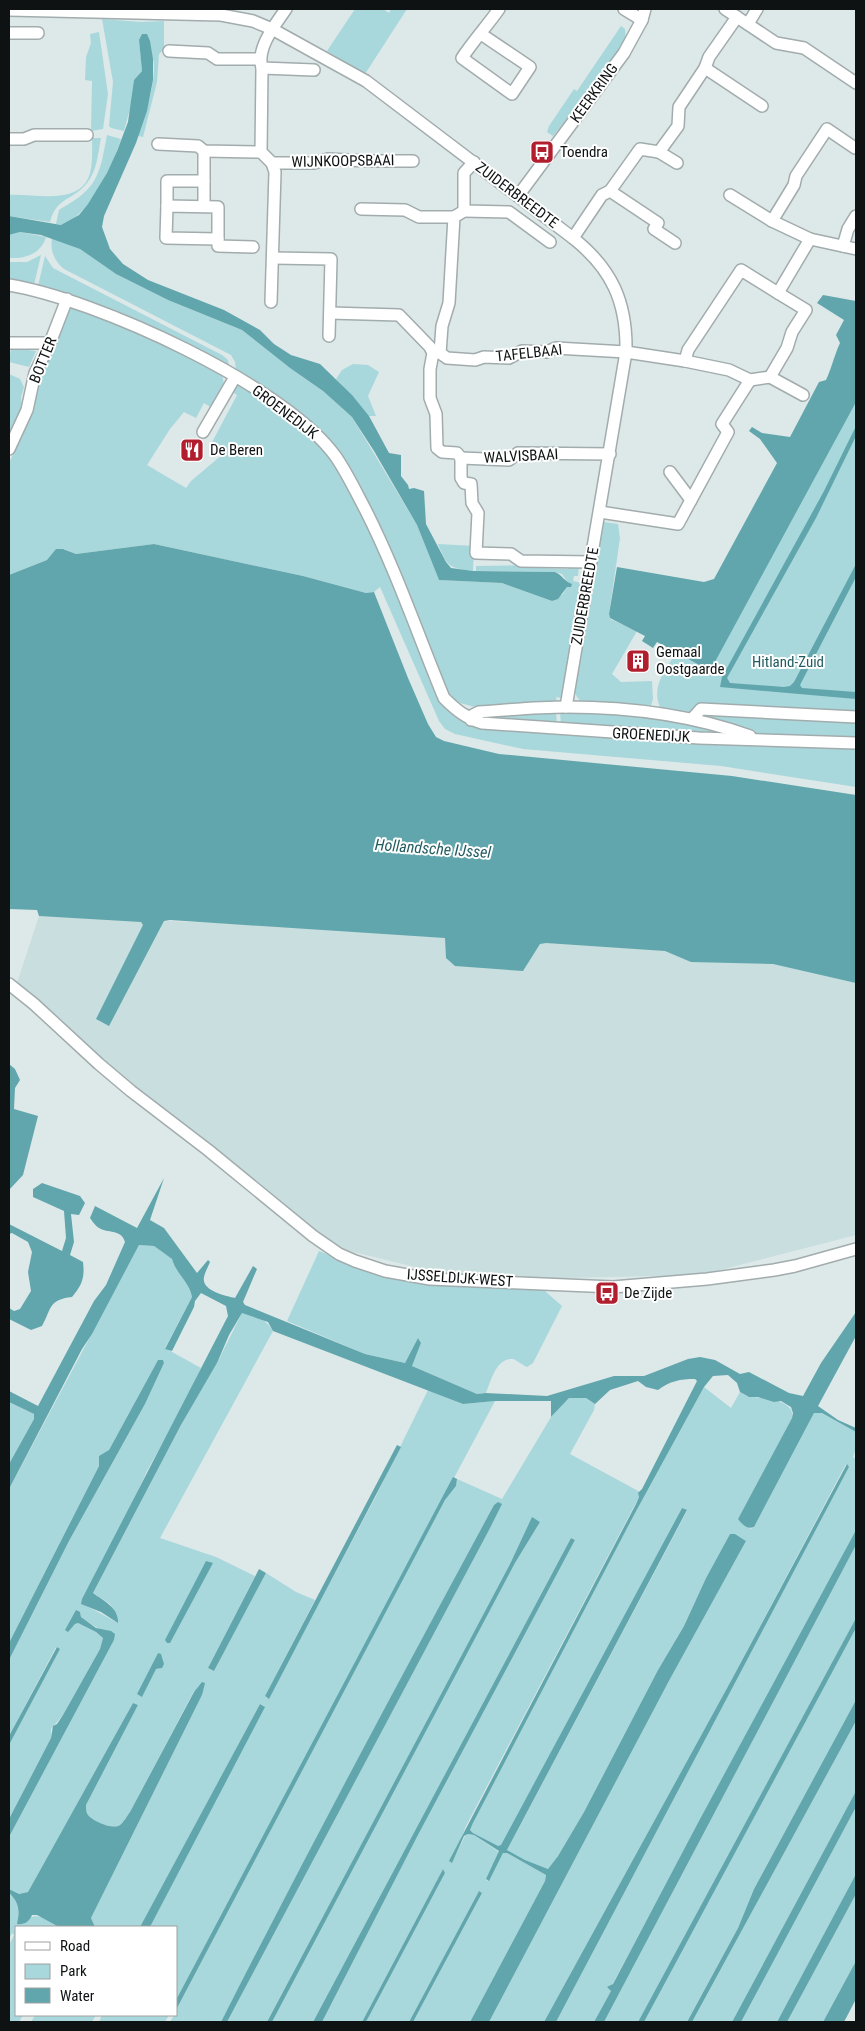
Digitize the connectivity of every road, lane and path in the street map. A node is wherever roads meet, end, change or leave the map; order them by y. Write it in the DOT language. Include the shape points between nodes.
graph roads {
  1 [pos="286,9"];
  2 [pos="499,9"];
  3 [pos="624,9"];
  4 [pos="725,9"];
  5 [pos="757,9"];
  6 [pos="9,10"];
  7 [pos="644,14"];
  8 [pos="737,17"];
  9 [pos="748,24"];
  10 [pos="272,29"];
  11 [pos="9,33"];
  12 [pos="38,33"];
  13 [pos="481,34"];
  14 [pos="169,51"];
  15 [pos="260,64"];
  16 [pos="705,68"];
  17 [pos="314,70"];
  18 [pos="856,83"];
  19 [pos="762,106"];
  20 [pos="86,135"];
  21 [pos="9,139"];
  22 [pos="158,144"];
  23 [pos="856,148"];
  24 [pos="204,151"];
  25 [pos="261,152"];
  26 [pos="659,152"];
  27 [pos="413,161"];
  28 [pos="474,162"];
  29 [pos="272,163"];
  30 [pos="677,163"];
  31 [pos="204,181"];
  32 [pos="610,191"];
  33 [pos="730,195"];
  34 [pos="518,196"];
  35 [pos="167,206"];
  36 [pos="204,206"];
  37 [pos="362,209"];
  38 [pos="464,211"];
  39 [pos="856,216"];
  40 [pos="454,217"];
  41 [pos="772,221"];
  42 [pos="573,238"];
  43 [pos="218,239"];
  44 [pos="810,239"];
  45 [pos="550,242"];
  46 [pos="675,243"];
  47 [pos="843,246"];
  48 [pos="253,247"];
  49 [pos="856,249"];
  50 [pos="273,258"];
  51 [pos="9,284"];
  52 [pos="778,293"];
  53 [pos="67,299"];
  54 [pos="271,302"];
  55 [pos="330,313"];
  56 [pos="329,336"];
  57 [pos="50,343"];
  58 [pos="10,345"];
  59 [pos="626,352"];
  60 [pos="436,353"];
  61 [pos="685,361"];
  62 [pos="236,377"];
  63 [pos="770,377"];
  64 [pos="750,380"];
  65 [pos="803,395"];
  66 [pos="203,432"];
  67 [pos="9,449"];
  68 [pos="610,454"];
  69 [pos="462,458"];
  70 [pos="670,472"];
  71 [pos="691,500"];
  72 [pos="600,512"];
  73 [pos="591,562"];
  74 [pos="566,707"];
  75 [pos="856,717"];
  76 [pos="692,719"];
  77 [pos="471,720"];
  78 [pos="761,740"];
  79 [pos="856,743"];
  80 [pos="9,984"];
  81 [pos="856,1249"];
  1 -- 10 [label="street"];
  2 -- 13 [label="street"];
  3 -- 7 [label="street"];
  4 -- 8 [label="street"];
  5 -- 9 [label="street"];
  6 -- 10 [label="street, ZUIDERBREEDTE" via="221,15 253,21"];
  7 -- 34 [label="street, KEERKRING" via="624,53"];
  8 -- 9 [label="street"];
  8 -- 16 [label="street"];
  9 -- 18 [label="street" via="776,43 804,48"];
  10 -- 15 [label="street"];
  10 -- 28 [label="street, ZUIDERBREEDTE" via="366,81"];
  11 -- 12 [label="street"];
  13 -- 13 [label="street" via="530,67 512,94 462,58"];
  14 -- 15 [label="street" via="208,53 217,59"];
  15 -- 17 [label="street"];
  15 -- 25 [label="street"];
  16 -- 19 [label="street"];
  16 -- 26 [label="street" via="679,107 678,126"];
  20 -- 21 [label="street" via="34,134 24,139"];
  22 -- 24 [label="street" via="198,146"];
  23 -- 41 [label="street" via="827,129"];
  24 -- 25 [label="street"];
  24 -- 31 [label="street"];
  25 -- 29 [label="street, WIJNKOOPSBAAI"];
  26 -- 30 [label="street"];
  26 -- 32 [label="street" via="640,149"];
  27 -- 29 [label="street, WIJNKOOPSBAAI" via="328,159"];
  28 -- 34 [label="street, ZUIDERBREEDTE"];
  28 -- 38 [label="street" via="464,173"];
  29 -- 50 [label="street, WIJNKOOPSBAAI" via="275,172"];
  31 -- 35 [label="street" via="167,181"];
  31 -- 36 [label="street"];
  32 -- 42 [label="street" via="602,195"];
  32 -- 46 [label="street" via="658,223 654,229"];
  33 -- 41 [label="street"];
  34 -- 42 [label="street, ZUIDERBREEDTE"];
  35 -- 36 [label="street"];
  35 -- 43 [label="street" via="166,238"];
  36 -- 43 [label="street" via="218,207"];
  37 -- 40 [label="street" via="405,210 419,217"];
  38 -- 40 [label="street"];
  38 -- 45 [label="street" via="510,212"];
  39 -- 47 [label="street"];
  40 -- 60 [label="street" via="449,303"];
  41 -- 44 [label="street"];
  42 -- 59 [label="street, ZUIDERBREEDTE" via="598,260 617,290 627,330"];
  43 -- 48 [label="street" via="218,246"];
  44 -- 47 [label="street"];
  44 -- 52 [label="street"];
  47 -- 49 [label="street"];
  50 -- 54 [label="street, WIJNKOOPSBAAI"];
  50 -- 55 [label="street" via="331,259"];
  51 -- 53 [label="street, GROENEDIJK"];
  52 -- 61 [label="street" via="741,270 688,350"];
  52 -- 63 [label="street" via="806,310"];
  53 -- 57 [label="street, BOTTER"];
  53 -- 62 [label="street, GROENEDIJK" via="154,335"];
  55 -- 56 [label="street"];
  55 -- 60 [label="street" via="399,315"];
  57 -- 58 [label="street"];
  57 -- 67 [label="street, BOTTER" via="35,373 27,410"];
  59 -- 60 [label="street, TAFELBAAI" via="556,348 546,352 522,351 509,358 475,360 447,358"];
  59 -- 61 [label="street, TAFELBAAI"];
  59 -- 68 [label="street, ZUIDERBREEDTE"];
  60 -- 69 [label="street, WALVISBAAI" via="430,369 430,398 436,414 437,448 442,452 457,453"];
  61 -- 64 [label="street, TAFELBAAI" via="729,370"];
  62 -- 66 [label="street"];
  62 -- 77 [label="street, GROENEDIJK" via="296,417 336,457 388,554 444,698"];
  63 -- 64 [label="street"];
  63 -- 65 [label="street"];
  64 -- 71 [label="street" via="722,424 728,432"];
  68 -- 69 [label="street, WALVISBAAI" via="518,453 509,460"];
  68 -- 72 [label="street, ZUIDERBREEDTE"];
  69 -- 73 [label="street" via="461,478 464,483 471,484 472,503 478,512 476,553 511,554 521,561"];
  70 -- 71 [label="street"];
  71 -- 72 [label="street" via="678,524"];
  72 -- 73 [label="street, ZUIDERBREEDTE"];
  73 -- 74 [label="street, ZUIDERBREEDTE"];
  74 -- 76 [label="street, GROENEDIJK"];
  74 -- 77 [label="street, GROENEDIJK" via="479,712 473,714"];
  75 -- 76 [label="street, GROENEDIJK" via="701,709"];
  76 -- 78 [label="street, GROENEDIJK"];
  77 -- 78 [label="street, GROENEDIJK" via="584,731"];
  78 -- 79 [label="street"];
  80 -- 81 [label="street, IJSSELDIJK-WEST" via="99,1064 313,1236 339,1254 385,1271 453,1281 613,1288 774,1270"];
}
